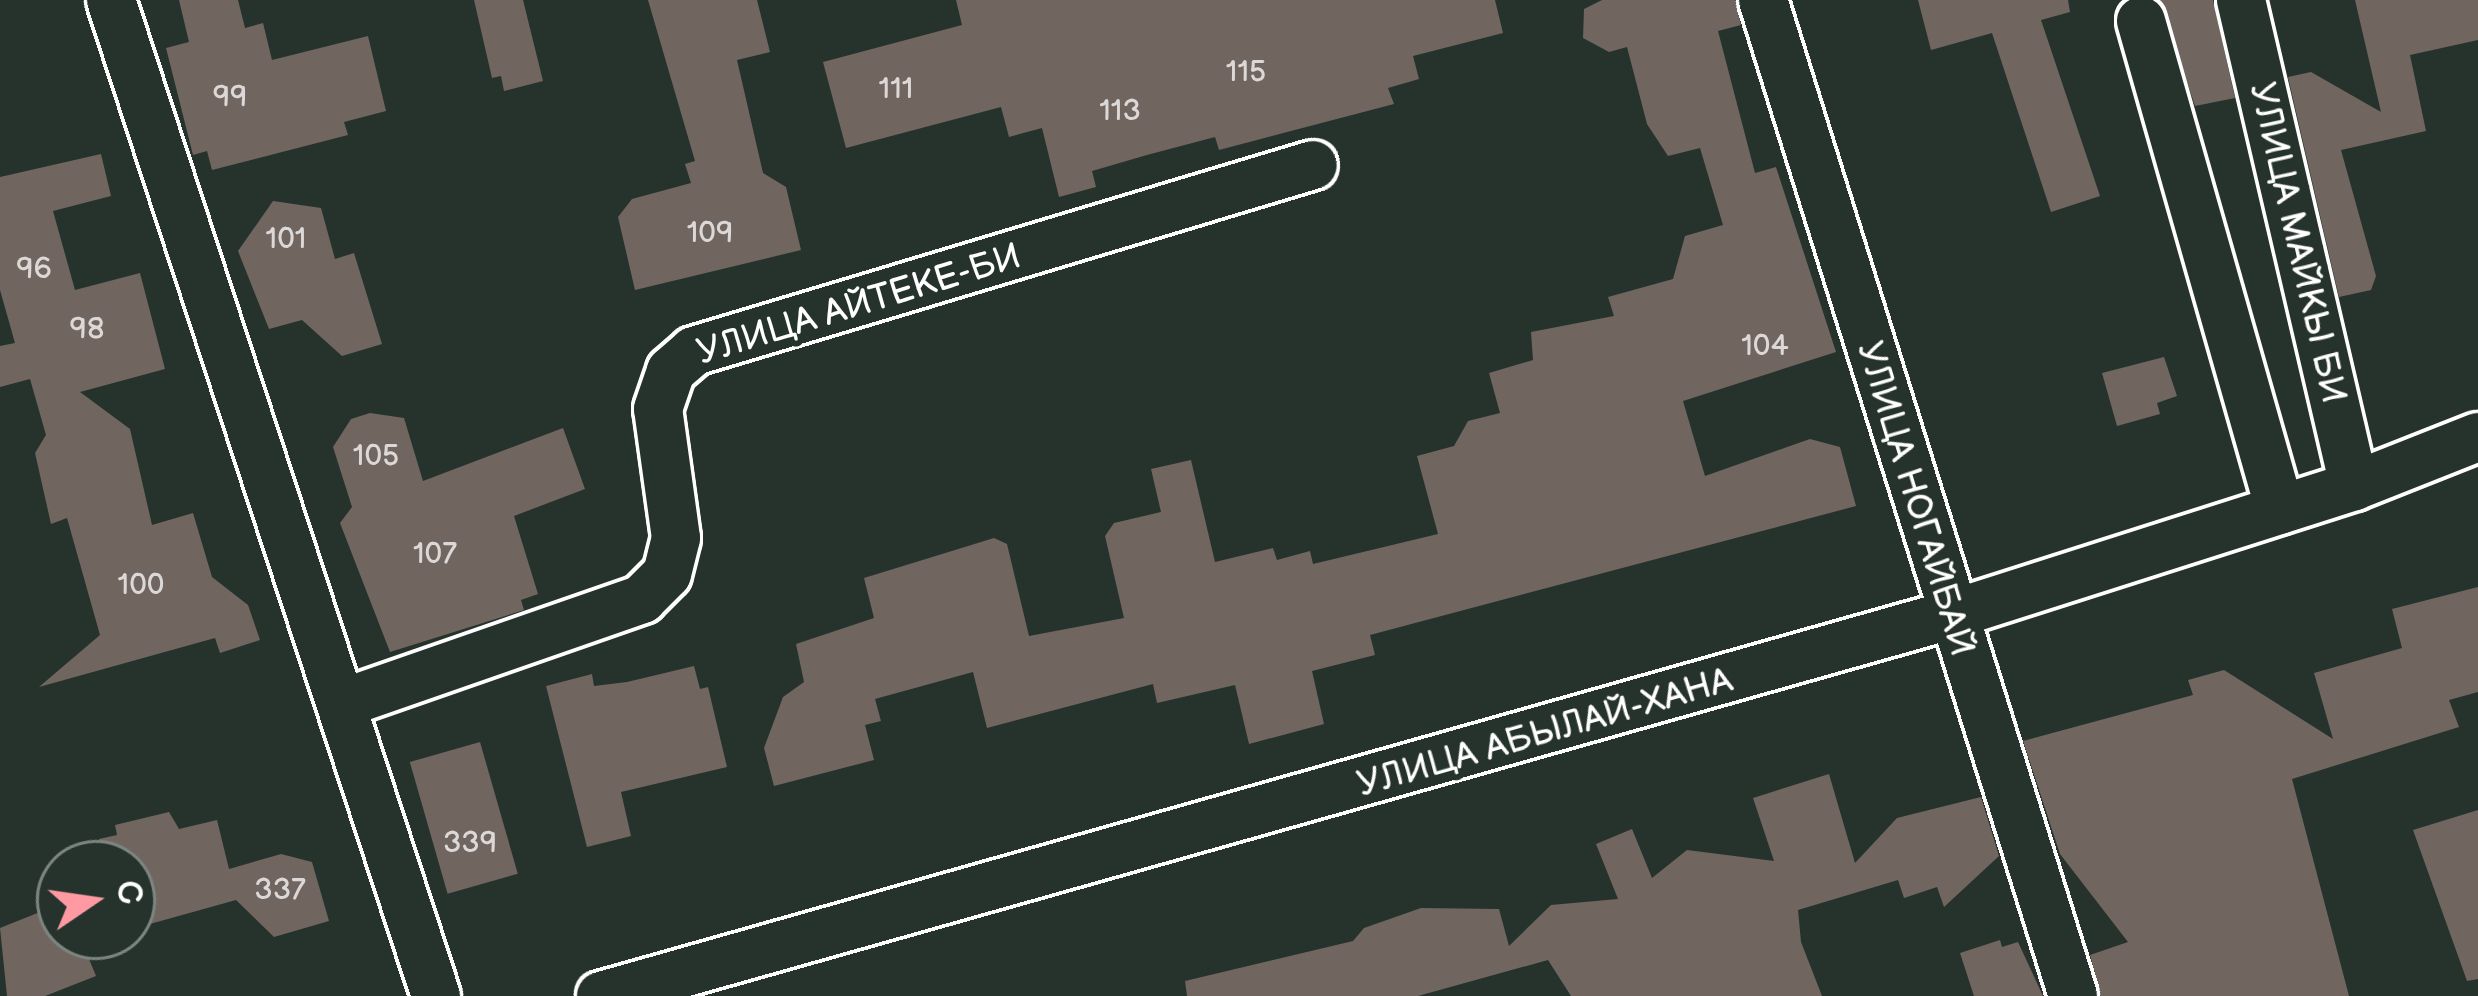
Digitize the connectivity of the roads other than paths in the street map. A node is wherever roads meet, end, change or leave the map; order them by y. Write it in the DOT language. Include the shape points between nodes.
graph roads {
  1 [pos="111,0"];
  2 [pos="1763,0"];
  3 [pos="2241,0"];
  4 [pos="2141,22"];
  5 [pos="1313,165"];
  6 [pos="2478,437"];
  7 [pos="2354,486"];
  8 [pos="2280,510"];
  9 [pos="1950,615"];
  10 [pos="340,704"];
  11 [pos="436,996"];
  12 [pos="601,996"];
  13 [pos="2073,996"];
  1 -- 10 [label="street"];
  2 -- 9 [label="street, УЛИЦА НОГАЙБАЙ"];
  3 -- 7 [label="street, УЛИЦА МАЙКЫ БИ"];
  4 -- 8 [label="street"];
  5 -- 10 [label="street, УЛИЦА АЙТЕКЕ-БИ" via="694,351 671,371 658,409 676,538 667,574 642,599"];
  6 -- 7 [label="street, УЛИЦА АБЫЛАЙ-ХАНА"];
  7 -- 8 [label="street, УЛИЦА АБЫЛАЙ-ХАНА"];
  8 -- 9 [label="street, УЛИЦА АБЫЛАЙ-ХАНА"];
  9 -- 12 [label="street, УЛИЦА АБЫЛАЙ-ХАНА"];
  9 -- 13 [label="street, УЛИЦА НОГАЙБАЙ"];
  10 -- 11 [label="street"];
}
